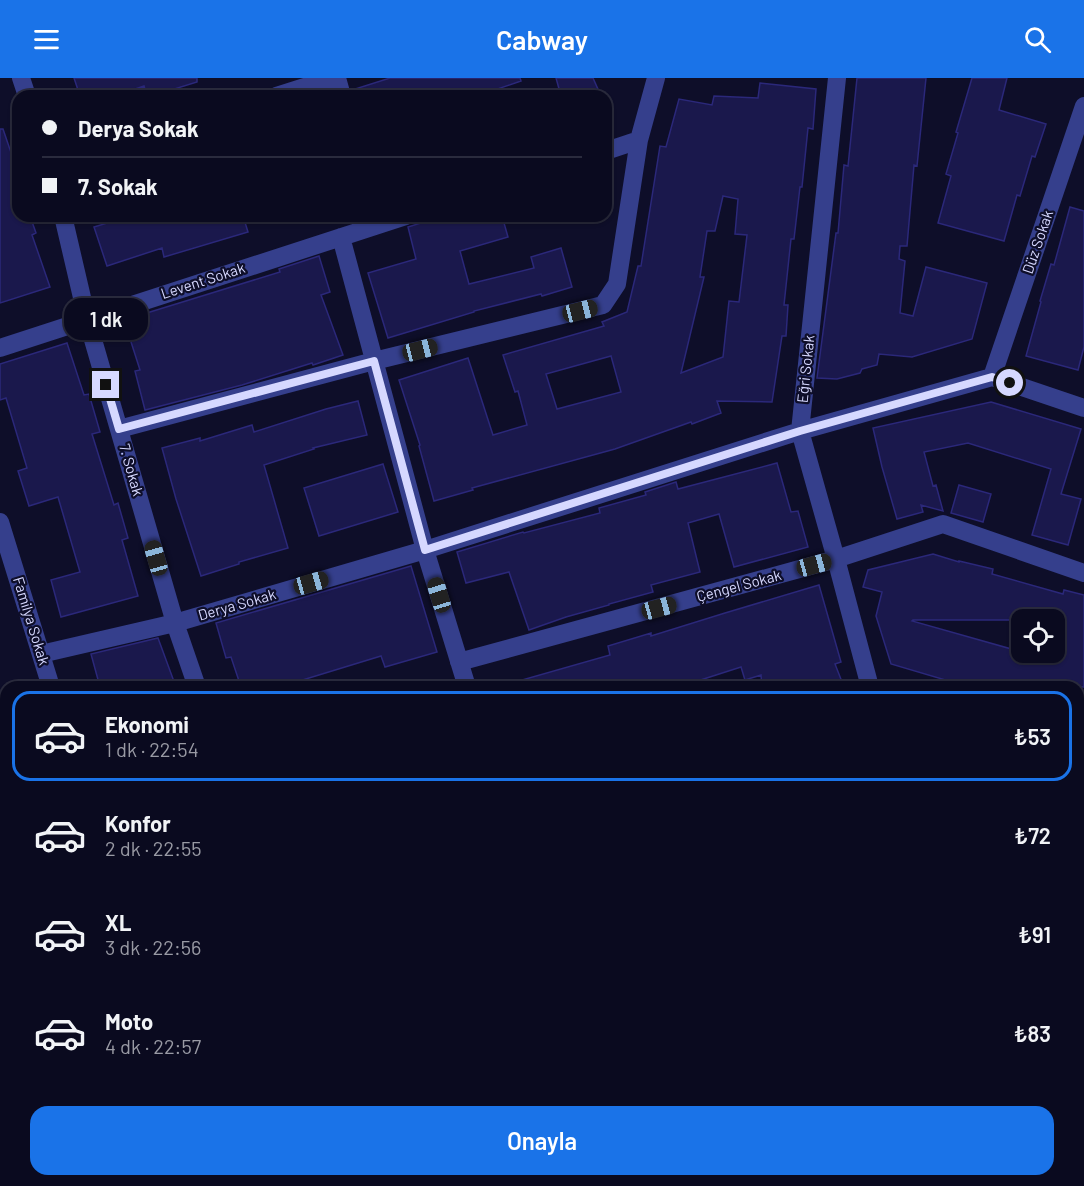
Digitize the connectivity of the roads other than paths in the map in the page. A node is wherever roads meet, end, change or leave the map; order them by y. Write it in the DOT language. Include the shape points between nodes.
graph roads {
  1 [pos="335,78"];
  2 [pos="655,78"];
  3 [pos="662,78"];
  4 [pos="837,78"];
  5 [pos="296,90"];
  6 [pos="1084,106"];
  7 [pos="639,140"];
  8 [pos="612,149"];
  9 [pos="64,222"];
  10 [pos="373,222"];
  11 [pos="341,237"];
  12 [pos="87,318"];
  13 [pos="0,348"];
  14 [pos="374,361"];
  15 [pos="992,377"];
  16 [pos="1084,408"];
  17 [pos="119,429"];
  18 [pos="800,431"];
  19 [pos="0,522"];
  20 [pos="425,550"];
  21 [pos="836,559"];
  22 [pos="1084,573"];
  23 [pos="175,623"];
  24 [pos="41,654"];
  25 [pos="459,662"];
  26 [pos="49,681"];
  27 [pos="194,681"];
  28 [pos="465,681"];
  29 [pos="868,681"];
  1 -- 5 [label="street"];
  2 -- 3 [label="street"];
  2 -- 7 [label="street"];
  4 -- 18 [label="street, Eğri Sokak"];
  6 -- 15 [label="street, Düz Sokak"];
  7 -- 8 [label="street"];
  7 -- 14 [label="street" via="617,284 603,305"];
  9 -- 12 [label="street, 7. Sokak"];
  10 -- 11 [label="street, Levent Sokak"];
  11 -- 12 [label="street, Levent Sokak"];
  11 -- 14 [label="street"];
  12 -- 13 [label="street, Levent Sokak"];
  12 -- 17 [label="street, 7. Sokak"];
  14 -- 17 [label="street"];
  14 -- 20 [label="street"];
  15 -- 16 [label="street"];
  15 -- 18 [label="street, Derya Sokak"];
  17 -- 23 [label="street, 7. Sokak"];
  18 -- 20 [label="street, Derya Sokak"];
  18 -- 21 [label="street, Eğri Sokak"];
  19 -- 24 [label="street, Familya Sokak"];
  20 -- 23 [label="street, Derya Sokak"];
  20 -- 25 [label="street"];
  21 -- 22 [label="street, Çengel Sokak" via="943,524"];
  21 -- 25 [label="street, Çengel Sokak"];
  21 -- 29 [label="street, Eğri Sokak"];
  23 -- 24 [label="street, Derya Sokak"];
  23 -- 27 [label="street, 7. Sokak"];
  24 -- 26 [label="street, Familya Sokak"];
  25 -- 28 [label="street"];
}
